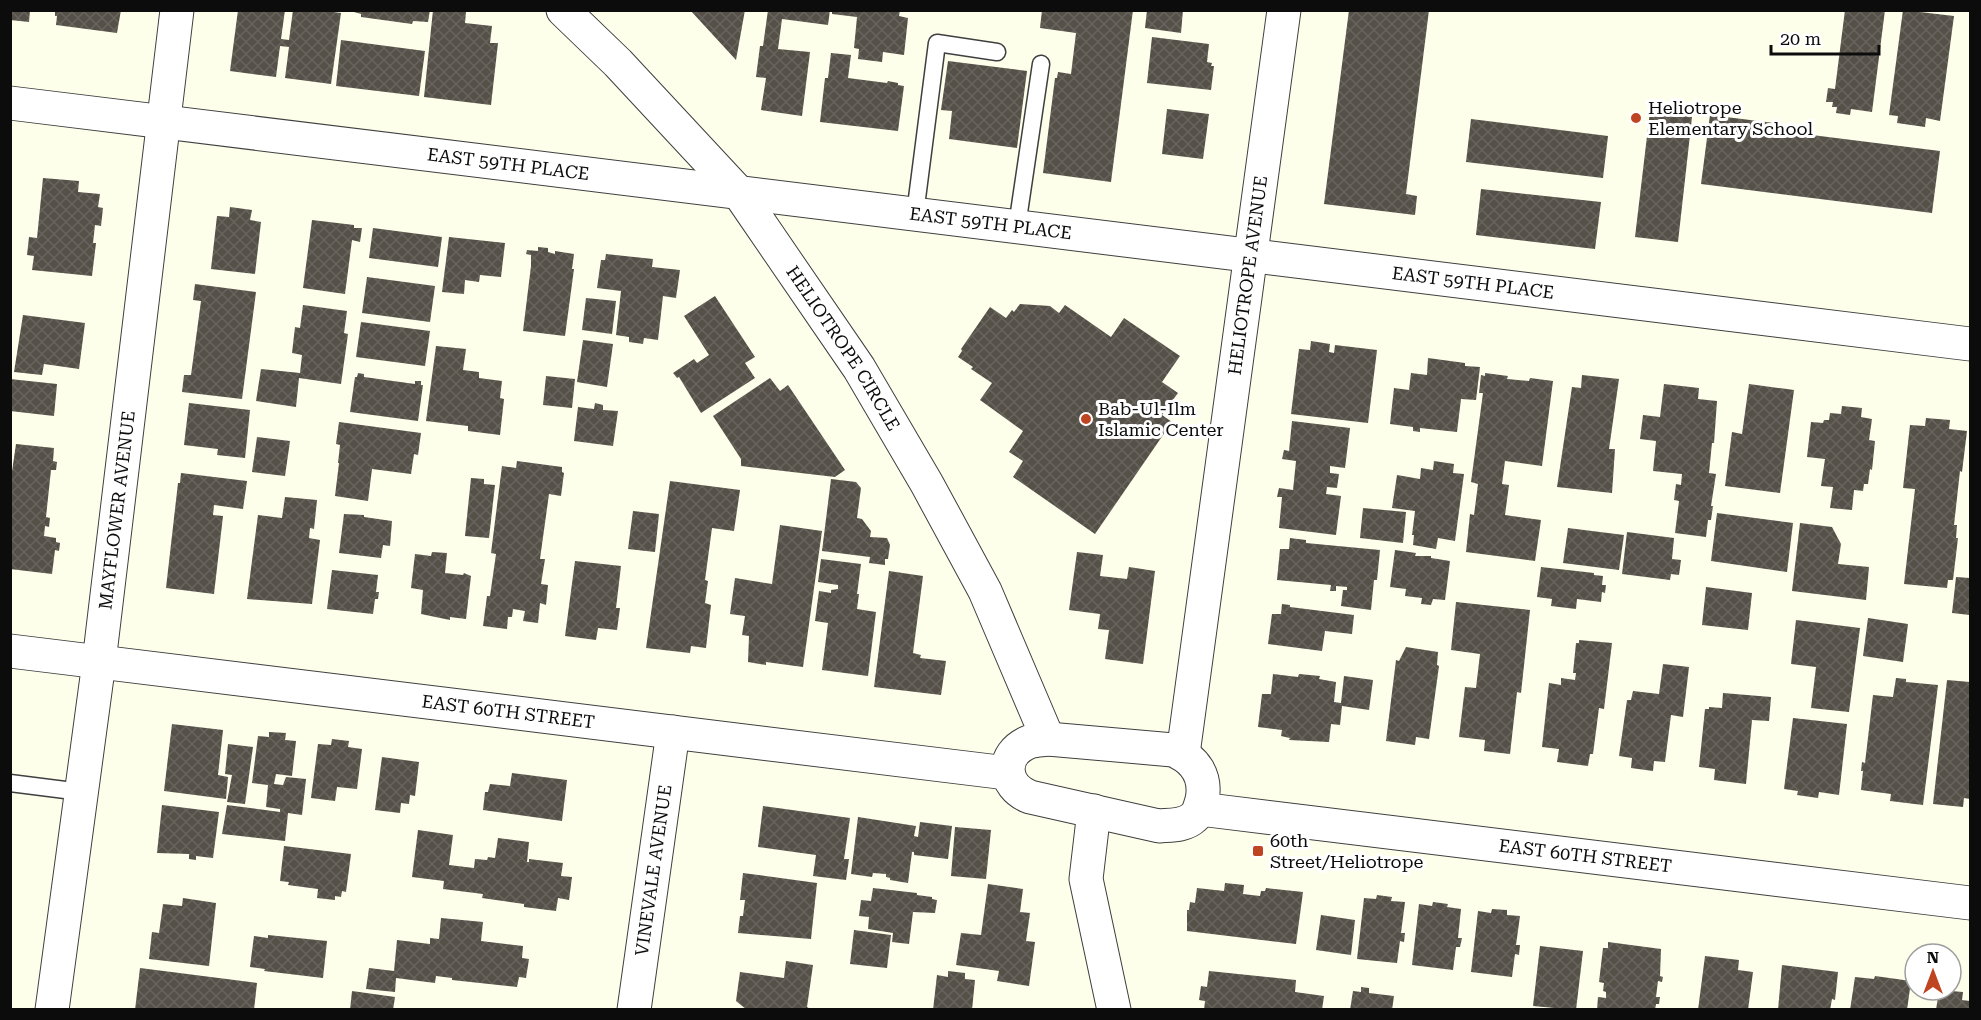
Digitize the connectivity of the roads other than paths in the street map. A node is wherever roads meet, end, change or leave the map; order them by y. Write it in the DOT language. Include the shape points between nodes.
graph roads {
  1 [pos="177,10"];
  2 [pos="563,10"];
  3 [pos="1284,10"];
  4 [pos="997,52"];
  5 [pos="1041,64"];
  6 [pos="10,103"];
  7 [pos="164,122"];
  8 [pos="739,193"];
  9 [pos="915,214"];
  10 [pos="1017,226"];
  11 [pos="1250,255"];
  12 [pos="1971,344"];
  13 [pos="10,651"];
  14 [pos="99,662"];
  15 [pos="673,732"];
  16 [pos="1048,739"];
  17 [pos="1183,754"];
  18 [pos="1007,772"];
  19 [pos="10,783"];
  20 [pos="81,792"];
  21 [pos="1200,809"];
  22 [pos="1094,811"];
  23 [pos="1971,903"];
  24 [pos="52,1010"];
  25 [pos="634,1010"];
  26 [pos="1114,1010"];
  1 -- 7 [label="street, MAYFLOWER AVENUE"];
  2 -- 8 [label="street, HELIOTROPE CIRCLE"];
  3 -- 11 [label="street, HELIOTROPE AVENUE"];
  4 -- 9 [label="lane" via="938,43"];
  5 -- 10 [label="lane"];
  6 -- 7 [label="street, EAST 59TH PLACE"];
  7 -- 8 [label="street, EAST 59TH PLACE"];
  7 -- 14 [label="street, MAYFLOWER AVENUE"];
  8 -- 9 [label="street, EAST 59TH PLACE"];
  8 -- 16 [label="street, HELIOTROPE CIRCLE" via="859,368 927,484 985,591"];
  9 -- 10 [label="street, EAST 59TH PLACE"];
  10 -- 11 [label="street, EAST 59TH PLACE"];
  11 -- 12 [label="street, EAST 59TH PLACE"];
  11 -- 17 [label="street, HELIOTROPE AVENUE"];
  13 -- 14 [label="street, EAST 60TH STREET"];
  14 -- 15 [label="street, EAST 60TH STREET"];
  14 -- 20 [label="street, MAYFLOWER AVENUE"];
  15 -- 18 [label="street, EAST 60TH STREET"];
  15 -- 25 [label="street, VINEVALE AVENUE"];
  16 -- 17 [label="street"];
  16 -- 18 [label="street" via="1028,742 1017,750"];
  17 -- 21 [label="street" via="1201,773 1204,789"];
  18 -- 22 [label="street" via="1012,785 1030,797"];
  19 -- 20 [label="lane"];
  20 -- 24 [label="street, MAYFLOWER AVENUE"];
  21 -- 22 [label="street" via="1193,818 1178,825 1159,826"];
  21 -- 23 [label="street, EAST 60TH STREET"];
  22 -- 26 [label="street" via="1086,879"];
}
